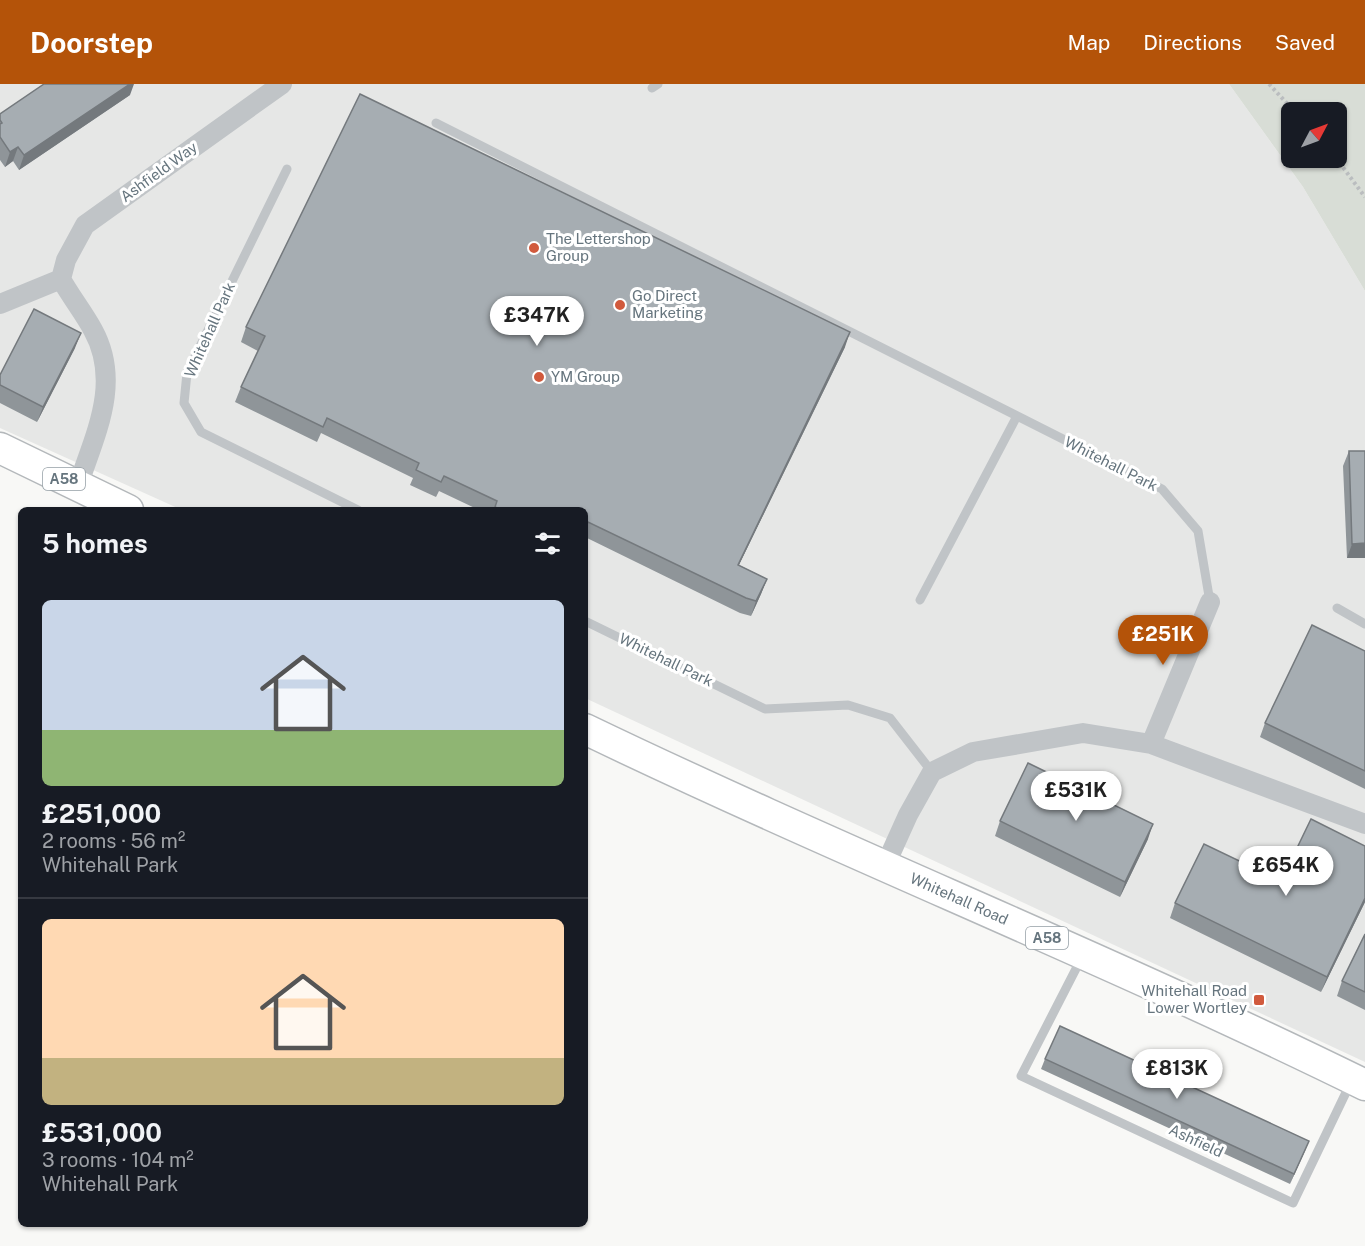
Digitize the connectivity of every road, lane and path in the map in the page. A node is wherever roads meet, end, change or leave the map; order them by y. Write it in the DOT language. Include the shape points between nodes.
graph roads {
  1 [pos="282,84"];
  2 [pos="1269,84"];
  3 [pos="1286,102"];
  4 [pos="435,123"];
  5 [pos="1343,168"];
  6 [pos="287,169"];
  7 [pos="1365,197"];
  8 [pos="61,279"];
  9 [pos="0,304"];
  10 [pos="1017,416"];
  11 [pos="0,448"];
  12 [pos="78,486"];
  13 [pos="122,507"];
  14 [pos="352,507"];
  15 [pos="920,600"];
  16 [pos="1210,602"];
  17 [pos="1336,608"];
  18 [pos="588,622"];
  19 [pos="1365,624"];
  20 [pos="588,730"];
  21 [pos="1151,744"];
  22 [pos="932,772"];
  23 [pos="1365,824"];
  24 [pos="885,866"];
  25 [pos="1084,954"];
  26 [pos="1358,1082"];
  1 -- 8 [label="street, Ashfield Way" via="85,225 66,260"];
  2 -- 3 [label="path"];
  4 -- 10 [label="lane, Whitehall Park"];
  5 -- 7 [label="path"];
  6 -- 14 [label="lane, Whitehall Park" via="187,373 184,403 201,432"];
  8 -- 9 [label="street"];
  8 -- 12 [label="street" via="94,332 108,368 105,402"];
  10 -- 15 [label="lane"];
  10 -- 16 [label="lane, Whitehall Park" via="1162,489 1198,531"];
  11 -- 12 [label="main road, A58"];
  12 -- 13 [label="main road, A58"];
  16 -- 21 [label="street, Whitehall Park"];
  17 -- 19 [label="lane"];
  18 -- 22 [label="lane, Whitehall Park" via="765,709 848,705 890,718"];
  20 -- 24 [label="main road, Whitehall Road / A58"];
  21 -- 22 [label="street" via="1083,733 974,752"];
  21 -- 23 [label="street"];
  22 -- 24 [label="street"];
  24 -- 25 [label="main road, Whitehall Road / A58"];
  25 -- 26 [label="main road, Whitehall Road / A58"];
  25 -- 26 [label="lane, Ashfield" via="1021,1076 1293,1203"];
}
